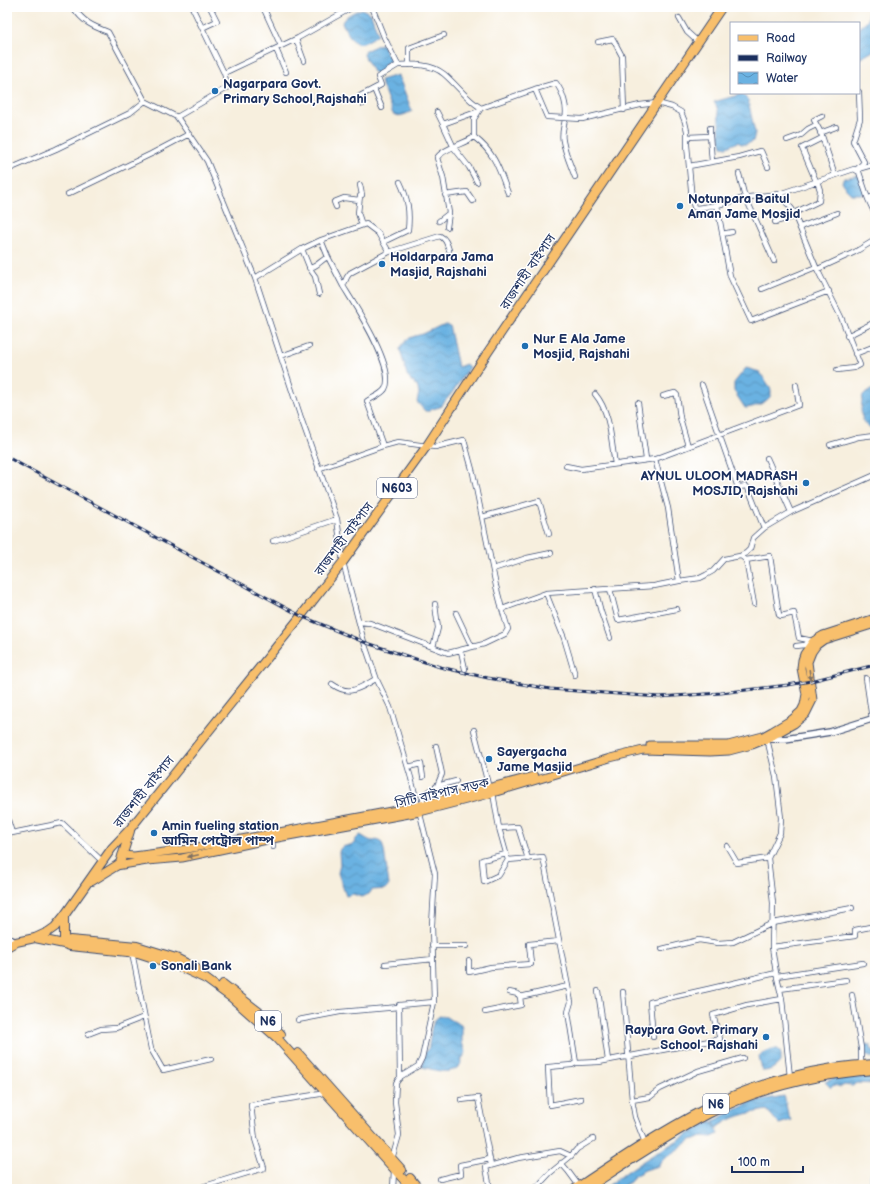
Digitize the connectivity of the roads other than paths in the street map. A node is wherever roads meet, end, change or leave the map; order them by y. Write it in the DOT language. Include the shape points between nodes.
graph roads {
  1 [pos="73,7"];
  2 [pos="192,7"];
  3 [pos="214,7"];
  4 [pos="263,7"];
  5 [pos="353,7"];
  6 [pos="372,7"];
  7 [pos="722,7"];
  8 [pos="679,18"];
  9 [pos="202,28"];
  10 [pos="444,35"];
  11 [pos="296,39"];
  12 [pos="598,42"];
  13 [pos="698,42"];
  14 [pos="281,46"];
  15 [pos="276,49"];
  16 [pos="304,61"];
  17 [pos="398,65"];
  18 [pos="409,65"];
  19 [pos="286,72"];
  20 [pos="224,73"];
  21 [pos="374,89"];
  22 [pos="535,89"];
  23 [pos="859,94"];
  24 [pos="145,100"];
  25 [pos="657,103"];
  26 [pos="363,104"];
  27 [pos="382,108"];
  28 [pos="480,110"];
  29 [pos="624,110"];
  30 [pos="437,112"];
  31 [pos="822,116"];
  32 [pos="177,117"];
  33 [pos="566,118"];
  34 [pos="443,124"];
  35 [pos="816,125"];
  36 [pos="836,127"];
  37 [pos="710,128"];
  38 [pos="820,133"];
  39 [pos="189,134"];
  40 [pos="710,136"];
  41 [pos="474,137"];
  42 [pos="687,137"];
  43 [pos="822,138"];
  44 [pos="787,140"];
  45 [pos="454,148"];
  46 [pos="712,162"];
  47 [pos="875,164"];
  48 [pos="689,166"];
  49 [pos="768,167"];
  50 [pos="7,170"];
  51 [pos="856,170"];
  52 [pos="739,174"];
  53 [pos="835,175"];
  54 [pos="575,177"];
  55 [pos="816,181"];
  56 [pos="400,182"];
  57 [pos="477,182"];
  58 [pos="360,185"];
  59 [pos="508,193"];
  60 [pos="68,194"];
  61 [pos="779,194"];
  62 [pos="445,195"];
  63 [pos="875,196"];
  64 [pos="747,198"];
  65 [pos="868,199"];
  66 [pos="359,200"];
  67 [pos="473,201"];
  68 [pos="717,205"];
  69 [pos="336,207"];
  70 [pos="449,213"];
  71 [pos="837,213"];
  72 [pos="794,214"];
  73 [pos="875,214"];
  74 [pos="439,221"];
  75 [pos="775,222"];
  76 [pos="362,225"];
  77 [pos="447,227"];
  78 [pos="800,227"];
  79 [pos="732,232"];
  80 [pos="722,234"];
  81 [pos="321,240"];
  82 [pos="875,240"];
  83 [pos="383,242"];
  84 [pos="302,249"];
  85 [pos="449,250"];
  86 [pos="389,252"];
  87 [pos="328,257"];
  88 [pos="774,261"];
  89 [pos="309,268"];
  90 [pos="817,268"];
  91 [pos="255,278"];
  92 [pos="343,286"];
  93 [pos="762,289"];
  94 [pos="829,291"];
  95 [pos="319,294"];
  96 [pos="875,322"];
  97 [pos="847,336"];
  98 [pos="309,346"];
  99 [pos="875,346"];
  100 [pos="855,354"];
  101 [pos="281,356"];
  102 [pos="837,370"];
  103 [pos="796,385"];
  104 [pos="702,386"];
  105 [pos="595,394"];
  106 [pos="663,396"];
  107 [pos="638,403"];
  108 [pos="721,435"];
  109 [pos="875,435"];
  110 [pos="830,445"];
  111 [pos="383,446"];
  112 [pos="688,446"];
  113 [pos="426,447"];
  114 [pos="767,458"];
  115 [pos="646,459"];
  116 [pos="655,459"];
  117 [pos="615,464"];
  118 [pos="566,466"];
  119 [pos="318,469"];
  120 [pos="875,476"];
  121 [pos="792,512"];
  122 [pos="482,517"];
  123 [pos="337,519"];
  124 [pos="764,528"];
  125 [pos="549,534"];
  126 [pos="272,541"];
  127 [pos="551,553"];
  128 [pos="741,556"];
  129 [pos="746,560"];
  130 [pos="343,562"];
  131 [pos="493,569"];
  132 [pos="679,581"];
  133 [pos="595,589"];
  134 [pos="610,589"];
  135 [pos="546,593"];
  136 [pos="435,604"];
  137 [pos="754,604"];
  138 [pos="502,608"];
  139 [pos="677,609"];
  140 [pos="456,613"];
  141 [pos="875,618"];
  142 [pos="360,622"];
  143 [pos="875,624"];
  144 [pos="610,638"];
  145 [pos="811,641"];
  146 [pos="796,646"];
  147 [pos="433,647"];
  148 [pos="472,647"];
  149 [pos="461,651"];
  150 [pos="465,669"];
  151 [pos="575,675"];
  152 [pos="866,678"];
  153 [pos="376,679"];
  154 [pos="332,684"];
  155 [pos="873,719"];
  156 [pos="474,730"];
  157 [pos="767,739"];
  158 [pos="436,746"];
  159 [pos="408,767"];
  160 [pos="423,777"];
  161 [pos="456,781"];
  162 [pos="437,786"];
  163 [pos="491,791"];
  164 [pos="440,801"];
  165 [pos="419,809"];
  166 [pos="7,817"];
  167 [pos="498,828"];
  168 [pos="130,829"];
  169 [pos="12,832"];
  170 [pos="7,834"];
  171 [pos="272,839"];
  172 [pos="727,846"];
  173 [pos="273,847"];
  174 [pos="112,848"];
  175 [pos="506,854"];
  176 [pos="122,856"];
  177 [pos="768,858"];
  178 [pos="528,859"];
  179 [pos="508,860"];
  180 [pos="103,862"];
  181 [pos="116,866"];
  182 [pos="87,885"];
  183 [pos="852,908"];
  184 [pos="64,916"];
  185 [pos="773,923"];
  186 [pos="875,926"];
  187 [pos="7,938"];
  188 [pos="35,938"];
  189 [pos="558,941"];
  190 [pos="16,942"];
  191 [pos="64,944"];
  192 [pos="432,946"];
  193 [pos="466,946"];
  194 [pos="7,947"];
  195 [pos="772,947"];
  196 [pos="662,949"];
  197 [pos="132,952"];
  198 [pos="433,959"];
  199 [pos="469,961"];
  200 [pos="863,963"];
  201 [pos="385,964"];
  202 [pos="776,975"];
  203 [pos="846,980"];
  204 [pos="568,986"];
  205 [pos="780,989"];
  206 [pos="598,991"];
  207 [pos="509,992"];
  208 [pos="623,992"];
  209 [pos="852,995"];
  210 [pos="520,997"];
  211 [pos="782,999"];
  212 [pos="434,1002"];
  213 [pos="399,1007"];
  214 [pos="485,1012"];
  215 [pos="144,1017"];
  216 [pos="298,1020"];
  217 [pos="88,1034"];
  218 [pos="653,1037"];
  219 [pos="628,1056"];
  220 [pos="743,1058"];
  221 [pos="211,1059"];
  222 [pos="608,1060"];
  223 [pos="576,1063"];
  224 [pos="861,1064"];
  225 [pos="875,1064"];
  226 [pos="875,1070"];
  227 [pos="790,1077"];
  228 [pos="400,1078"];
  229 [pos="325,1092"];
  230 [pos="581,1099"];
  231 [pos="461,1100"];
  232 [pos="632,1100"];
  233 [pos="593,1139"];
  234 [pos="645,1143"];
  235 [pos="571,1156"];
  236 [pos="392,1159"];
  237 [pos="490,1159"];
  238 [pos="561,1163"];
  239 [pos="491,1165"];
  240 [pos="397,1168"];
  241 [pos="440,1178"];
  242 [pos="584,1188"];
  243 [pos="195,1189"];
  244 [pos="393,1189"];
  245 [pos="412,1189"];
  246 [pos="419,1189"];
  247 [pos="490,1189"];
  248 [pos="534,1189"];
  1 -- 24 [label="street" via="84,21 108,32"];
  2 -- 9 [label="street"];
  3 -- 9 [label="street" via="212,9 217,21"];
  4 -- 14 [label="street"];
  5 -- 11 [label="street"];
  6 -- 17 [label="street"];
  7 -- 13 [label="highway, রাজশাহী বাইপাস / N603"];
  8 -- 13 [label="street" via="687,32"];
  9 -- 20 [label="street"];
  10 -- 18 [label="street" via="409,48"];
  11 -- 14 [label="street"];
  11 -- 16 [label="street"];
  12 -- 29 [label="street" via="614,39 622,56"];
  13 -- 25 [label="highway, রাজশাহী বাইপাস / N603"];
  14 -- 15 [label="street"];
  15 -- 19 [label="street"];
  15 -- 20 [label="street"];
  17 -- 18 [label="street"];
  17 -- 21 [label="street" via="378,77 381,85"];
  18 -- 28 [label="street" via="422,65 444,74"];
  20 -- 32 [label="street" via="228,87"];
  21 -- 26 [label="street" via="360,96"];
  21 -- 27 [label="street"];
  22 -- 28 [label="street"];
  22 -- 33 [label="street" via="547,117"];
  22 -- 33 [label="street" via="556,83 561,89"];
  23 -- 51 [label="street" via="860,119 853,141 864,162"];
  24 -- 32 [label="street"];
  24 -- 50 [label="street" via="130,113"];
  25 -- 29 [label="street"];
  25 -- 42 [label="street" via="681,112"];
  25 -- 113 [label="highway, রাজশাহী বাইপাস / N603"];
  28 -- 34 [label="street"];
  28 -- 41 [label="street" via="474,120"];
  29 -- 33 [label="street" via="582,119"];
  30 -- 34 [label="street"];
  31 -- 35 [label="street" via="814,120"];
  32 -- 39 [label="street"];
  33 -- 54 [label="street" via="562,127 563,141"];
  34 -- 45 [label="street"];
  35 -- 38 [label="street"];
  35 -- 44 [label="street" via="802,135"];
  36 -- 38 [label="street"];
  37 -- 40 [label="street"];
  38 -- 43 [label="street"];
  39 -- 60 [label="street"];
  39 -- 91 [label="street" via="207,162"];
  40 -- 42 [label="street"];
  40 -- 46 [label="street"];
  41 -- 45 [label="street"];
  41 -- 59 [label="street" via="484,145 497,164"];
  42 -- 48 [label="street"];
  43 -- 53 [label="street"];
  43 -- 55 [label="street" via="802,148"];
  45 -- 57 [label="street"];
  45 -- 62 [label="street" via="440,153 437,158"];
  46 -- 48 [label="street"];
  46 -- 49 [label="street" via="761,151"];
  47 -- 51 [label="street"];
  48 -- 68 [label="street" via="694,207"];
  51 -- 53 [label="street"];
  51 -- 65 [label="street" via="859,172"];
  52 -- 64 [label="street"];
  53 -- 55 [label="street"];
  55 -- 61 [label="street"];
  55 -- 72 [label="street" via="820,190 819,201"];
  56 -- 83 [label="street" via="409,211 408,230"];
  58 -- 66 [label="street" via="362,195"];
  61 -- 64 [label="street"];
  61 -- 72 [label="street"];
  62 -- 67 [label="street" via="467,192"];
  62 -- 70 [label="street"];
  63 -- 65 [label="street"];
  64 -- 68 [label="street"];
  64 -- 88 [label="street"];
  65 -- 73 [label="street"];
  66 -- 69 [label="street" via="344,198 334,202"];
  66 -- 76 [label="street" via="358,213"];
  68 -- 80 [label="street"];
  70 -- 74 [label="street"];
  70 -- 77 [label="street"];
  71 -- 78 [label="street"];
  72 -- 75 [label="street" via="793,217"];
  72 -- 78 [label="street"];
  76 -- 81 [label="street"];
  76 -- 83 [label="street" via="366,224 378,233"];
  78 -- 90 [label="street"];
  79 -- 80 [label="street"];
  80 -- 94 [label="street" via="730,276 751,321"];
  81 -- 84 [label="street"];
  81 -- 87 [label="street"];
  82 -- 90 [label="street" via="855,252"];
  83 -- 86 [label="street"];
  84 -- 89 [label="street"];
  84 -- 91 [label="street"];
  85 -- 86 [label="street" via="447,242 440,236"];
  86 -- 92 [label="street" via="350,273"];
  87 -- 89 [label="street" via="322,259 317,266"];
  87 -- 92 [label="street"];
  89 -- 95 [label="street" via="315,276"];
  90 -- 93 [label="street"];
  90 -- 94 [label="street"];
  91 -- 101 [label="street"];
  92 -- 111 [label="street" via="370,331 384,362 386,387 367,402"];
  94 -- 97 [label="street"];
  96 -- 97 [label="street"];
  97 -- 100 [label="street"];
  98 -- 101 [label="street"];
  99 -- 100 [label="street"];
  100 -- 102 [label="street" via="860,365"];
  101 -- 119 [label="street"];
  103 -- 108 [label="street" via="799,405"];
  104 -- 108 [label="street"];
  105 -- 117 [label="street" via="608,422"];
  106 -- 112 [label="street" via="676,393"];
  107 -- 115 [label="street"];
  108 -- 112 [label="street"];
  108 -- 124 [label="street" via="737,485 748,488"];
  109 -- 110 [label="street"];
  111 -- 113 [label="street" via="398,442"];
  111 -- 119 [label="street"];
  112 -- 116 [label="street"];
  113 -- 122 [label="street" via="435,448 464,440"];
  113 -- 130 [label="highway, রাজশাহী বাইপাস / N603"];
  114 -- 121 [label="street"];
  115 -- 116 [label="street"];
  115 -- 117 [label="street"];
  116 -- 132 [label="street" via="668,508"];
  117 -- 118 [label="street" via="581,469"];
  119 -- 123 [label="street"];
  120 -- 121 [label="street"];
  121 -- 124 [label="street"];
  122 -- 125 [label="street" via="539,501"];
  122 -- 131 [label="street"];
  123 -- 126 [label="street"];
  123 -- 130 [label="street"];
  124 -- 128 [label="street" via="753,538 750,549"];
  127 -- 131 [label="street"];
  128 -- 129 [label="street"];
  128 -- 132 [label="street" via="724,559 706,576"];
  129 -- 137 [label="street"];
  129 -- 145 [label="street" via="770,556 779,614 781,616 794,613 798,637"];
  130 -- 142 [label="street"];
  130 -- 168 [label="highway, রাজশাহী বাইপাস / N603"];
  131 -- 138 [label="street"];
  132 -- 134 [label="street" via="654,586"];
  133 -- 134 [label="street"];
  133 -- 135 [label="street"];
  133 -- 144 [label="street"];
  134 -- 139 [label="street" via="618,620"];
  135 -- 138 [label="street"];
  135 -- 151 [label="street"];
  136 -- 147 [label="street" via="438,628"];
  138 -- 148 [label="street" via="507,632"];
  140 -- 148 [label="street"];
  141 -- 145 [label="main road"];
  142 -- 147 [label="street" via="370,623"];
  142 -- 153 [label="street"];
  143 -- 157 [label="main road, সিটি বাইপাস সড়ক, one-way" via="824,640 817,645 808,662 813,700 811,707 794,724"];
  145 -- 146 [label="street"];
  145 -- 163 [label="main road" via="802,660 806,694 801,711 763,736 728,745 642,745"];
  147 -- 149 [label="street" via="448,654"];
  148 -- 149 [label="street"];
  149 -- 150 [label="street"];
  152 -- 155 [label="street"];
  153 -- 154 [label="street" via="352,691 341,690"];
  153 -- 159 [label="street" via="390,707"];
  155 -- 157 [label="street" via="830,732"];
  156 -- 163 [label="street"];
  157 -- 163 [label="main road, সিটি বাইপাস সড়ক" via="729,751 643,750"];
  157 -- 177 [label="street" via="776,776 781,818 780,833"];
  158 -- 162 [label="street" via="442,774"];
  159 -- 160 [label="street" via="421,764"];
  159 -- 165 [label="street"];
  161 -- 162 [label="street"];
  162 -- 164 [label="street"];
  162 -- 165 [label="street" via="423,796 424,802"];
  163 -- 164 [label="main road"];
  163 -- 165 [label="main road, সিটি বাইপাস সড়ক"];
  163 -- 167 [label="street"];
  164 -- 165 [label="main road"];
  165 -- 171 [label="main road, সিটি বাইপাস সড়ক"];
  165 -- 176 [label="main road" via="187,849"];
  165 -- 192 [label="street" via="435,874"];
  166 -- 169 [label="street"];
  167 -- 175 [label="street"];
  167 -- 178 [label="street" via="518,827"];
  168 -- 174 [label="highway, রাজশাহী বাইপাস / N603"];
  168 -- 176 [label="highway"];
  169 -- 170 [label="street"];
  169 -- 180 [label="street" via="62,823"];
  171 -- 173 [label="street"];
  171 -- 181 [label="main road, সিটি বাইপাস সড়ক, one-way" via="182,858"];
  172 -- 177 [label="street" via="737,863"];
  174 -- 176 [label="highway"];
  174 -- 180 [label="highway, রাজশাহী বাইপাস / N603"];
  175 -- 179 [label="street"];
  175 -- 179 [label="street" via="482,860 484,882 499,875"];
  176 -- 181 [label="highway"];
  177 -- 185 [label="street"];
  178 -- 179 [label="street"];
  178 -- 189 [label="street" via="543,857"];
  180 -- 182 [label="highway, রাজশাহী বাইপাস / N603"];
  181 -- 182 [label="highway, সিটি বাইপাস সড়ক / N603"];
  182 -- 184 [label="highway, রাজশাহী বাইপাস / N603"];
  183 -- 185 [label="street"];
  184 -- 188 [label="highway, রাজশাহী বাইপাস / N603" via="48,932"];
  184 -- 191 [label="highway"];
  185 -- 195 [label="street"];
  185 -- 196 [label="street" via="733,942 699,940"];
  186 -- 195 [label="street" via="855,930 855,936"];
  187 -- 190 [label="street"];
  188 -- 190 [label="highway, N6"];
  188 -- 191 [label="highway, N6"];
  189 -- 199 [label="street" via="529,944 531,964 491,967 469,972"];
  189 -- 204 [label="street"];
  190 -- 194 [label="highway, N6"];
  191 -- 197 [label="highway, N6"];
  191 -- 236 [label="highway, N6" via="70,940 137,946 176,958 215,978 259,1012 282,1035"];
  192 -- 193 [label="street"];
  192 -- 198 [label="street"];
  195 -- 202 [label="street"];
  197 -- 215 [label="street"];
  197 -- 229 [label="highway, N6" via="178,966 206,979 232,998 277,1038"];
  198 -- 201 [label="street"];
  198 -- 212 [label="street"];
  200 -- 202 [label="street"];
  202 -- 205 [label="street"];
  202 -- 218 [label="street" via="650,1002"];
  203 -- 205 [label="street"];
  204 -- 210 [label="street"];
  204 -- 223 [label="street" via="571,1002 568,1012"];
  205 -- 211 [label="street"];
  206 -- 222 [label="street"];
  207 -- 210 [label="street"];
  208 -- 219 [label="street"];
  209 -- 224 [label="street" via="861,1048"];
  210 -- 214 [label="street" via="521,1005"];
  211 -- 219 [label="street" via="747,1004 713,1015 720,1039"];
  211 -- 227 [label="street"];
  212 -- 213 [label="street"];
  212 -- 228 [label="street" via="422,1058 418,1066"];
  213 -- 216 [label="street" via="340,1012"];
  213 -- 228 [label="street"];
  215 -- 217 [label="street" via="116,1028 101,1029"];
  215 -- 221 [label="street" via="151,1049 163,1070"];
  219 -- 222 [label="street"];
  219 -- 232 [label="street"];
  220 -- 232 [label="street" via="698,1072 660,1089 650,1097"];
  222 -- 223 [label="street"];
  223 -- 230 [label="street" via="548,1067 550,1105"];
  224 -- 225 [label="highway, N6"];
  224 -- 227 [label="highway, N6"];
  226 -- 242 [label="highway, N6" via="849,1071 792,1083 742,1099 708,1114"];
  227 -- 234 [label="highway, N6" via="740,1093"];
  228 -- 236 [label="street" via="396,1083 399,1135"];
  229 -- 240 [label="highway, N6"];
  229 -- 243 [label="street" via="251,1105 255,1139 264,1168"];
  231 -- 237 [label="street" via="478,1098"];
  232 -- 234 [label="street" via="635,1117"];
  233 -- 235 [label="street"];
  234 -- 242 [label="highway, N6"];
  235 -- 238 [label="street"];
  235 -- 239 [label="street" via="560,1151"];
  236 -- 240 [label="highway, N6"];
  237 -- 239 [label="street"];
  237 -- 241 [label="street" via="460,1165 461,1174"];
  238 -- 242 [label="street"];
  238 -- 248 [label="street"];
  239 -- 247 [label="street" via="486,1167"];
  240 -- 244 [label="street"];
  240 -- 245 [label="highway, N6"];
  240 -- 246 [label="highway, N6"];
}
